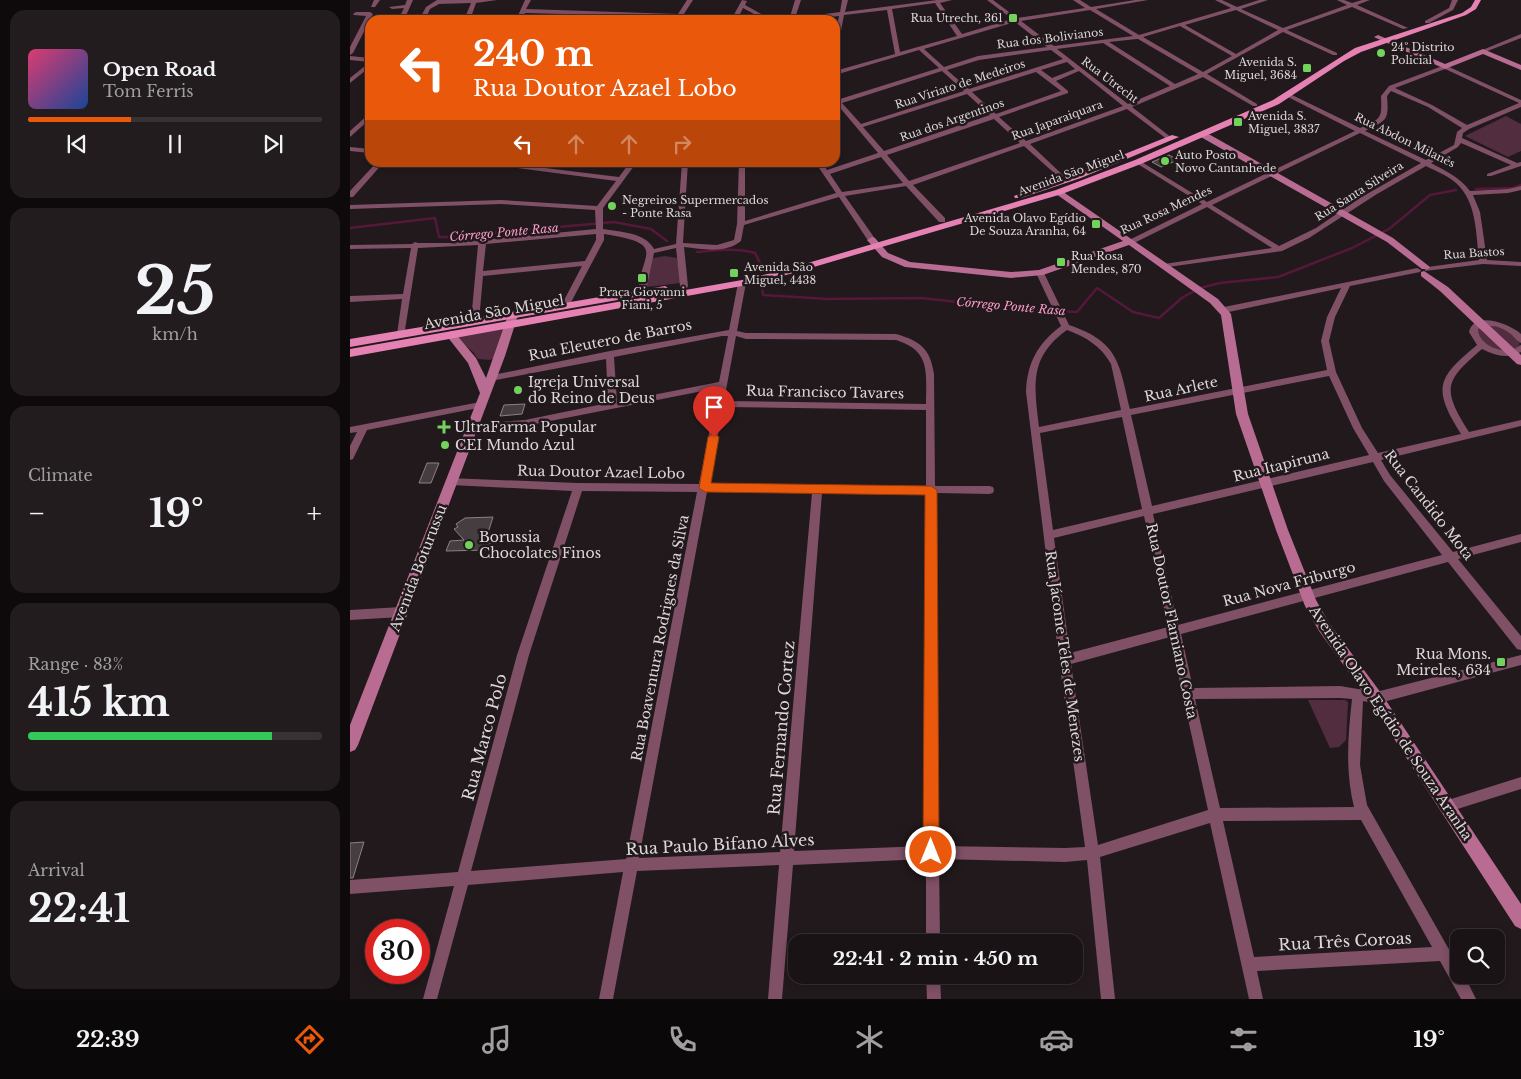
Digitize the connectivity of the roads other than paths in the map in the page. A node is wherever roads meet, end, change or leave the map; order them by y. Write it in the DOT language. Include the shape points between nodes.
graph roads {
  1 [pos="494,0"];
  2 [pos="528,0"];
  3 [pos="690,0"];
  4 [pos="798,0"];
  5 [pos="845,0"];
  6 [pos="949,0"];
  7 [pos="990,0"];
  8 [pos="1076,0"];
  9 [pos="1145,0"];
  10 [pos="1218,0"];
  11 [pos="1265,0"];
  12 [pos="1340,0"];
  13 [pos="1367,0"];
  14 [pos="1455,0"];
  15 [pos="1468,0"];
  16 [pos="1478,0"];
  17 [pos="439,1"];
  18 [pos="475,1"];
  19 [pos="937,2"];
  20 [pos="409,3"];
  21 [pos="743,3"];
  22 [pos="1352,5"];
  23 [pos="392,7"];
  24 [pos="889,8"];
  25 [pos="1237,9"];
  26 [pos="1092,10"];
  27 [pos="524,11"];
  28 [pos="356,14"];
  29 [pos="842,14"];
  30 [pos="369,15"];
  31 [pos="403,15"];
  32 [pos="424,15"];
  33 [pos="469,15"];
  34 [pos="522,15"];
  35 [pos="613,15"];
  36 [pos="681,15"];
  37 [pos="737,15"];
  38 [pos="761,15"];
  39 [pos="794,15"];
  40 [pos="834,15"];
  41 [pos="1016,20"];
  42 [pos="1427,22"];
  43 [pos="840,23"];
  44 [pos="365,24"];
  45 [pos="1182,25"];
  46 [pos="1405,28"];
  47 [pos="1282,30"];
  48 [pos="960,36"];
  49 [pos="1521,36"];
  50 [pos="1137,37"];
  51 [pos="1381,38"];
  52 [pos="1105,42"];
  53 [pos="920,48"];
  54 [pos="1052,48"];
  55 [pos="1483,51"];
  56 [pos="350,53"];
  57 [pos="898,54"];
  58 [pos="1335,54"];
  59 [pos="1236,56"];
  60 [pos="350,58"];
  61 [pos="365,60"];
  62 [pos="1067,60"];
  63 [pos="1445,67"];
  64 [pos="365,68"];
  65 [pos="942,68"];
  66 [pos="1521,68"];
  67 [pos="1079,69"];
  68 [pos="1037,70"];
  69 [pos="840,71"];
  70 [pos="1202,75"];
  71 [pos="350,81"];
  72 [pos="1051,81"];
  73 [pos="1175,86"];
  74 [pos="1390,88"];
  75 [pos="1288,90"];
  76 [pos="969,92"];
  77 [pos="840,99"];
  78 [pos="1255,104"];
  79 [pos="1521,104"];
  80 [pos="840,105"];
  81 [pos="1128,106"];
  82 [pos="995,116"];
  83 [pos="365,120"];
  84 [pos="858,127"];
  85 [pos="1467,128"];
  86 [pos="1360,131"];
  87 [pos="350,134"];
  88 [pos="1202,134"];
  89 [pos="1170,139"];
  90 [pos="1459,139"];
  91 [pos="1024,144"];
  92 [pos="350,149"];
  93 [pos="365,150"];
  94 [pos="883,154"];
  95 [pos="1138,162"];
  96 [pos="1426,163"];
  97 [pos="1519,164"];
  98 [pos="376,167"];
  99 [pos="517,167"];
  100 [pos="630,167"];
  101 [pos="685,167"];
  102 [pos="742,167"];
  103 [pos="822,167"];
  104 [pos="826,173"];
  105 [pos="1272,174"];
  106 [pos="1489,175"];
  107 [pos="1078,176"];
  108 [pos="621,179"];
  109 [pos="1065,180"];
  110 [pos="908,184"];
  111 [pos="1520,188"];
  112 [pos="1059,192"];
  113 [pos="1470,193"];
  114 [pos="840,194"];
  115 [pos="350,195"];
  116 [pos="1207,205"];
  117 [pos="350,207"];
  118 [pos="599,208"];
  119 [pos="1343,213"];
  120 [pos="942,220"];
  121 [pos="741,224"];
  122 [pos="600,230"];
  123 [pos="1129,242"];
  124 [pos="482,243"];
  125 [pos="874,243"];
  126 [pos="415,244"];
  127 [pos="350,247"];
  128 [pos="680,248"];
  129 [pos="1279,249"];
  130 [pos="651,254"];
  131 [pos="1483,262"];
  132 [pos="586,263"];
  133 [pos="1521,264"];
  134 [pos="1164,266"];
  135 [pos="1424,270"];
  136 [pos="1040,272"];
  137 [pos="479,274"];
  138 [pos="742,283"];
  139 [pos="684,286"];
  140 [pos="1346,286"];
  141 [pos="406,296"];
  142 [pos="643,297"];
  143 [pos="350,299"];
  144 [pos="565,306"];
  145 [pos="1224,310"];
  146 [pos="512,320"];
  147 [pos="475,321"];
  148 [pos="459,324"];
  149 [pos="1482,324"];
  150 [pos="1066,326"];
  151 [pos="734,333"];
  152 [pos="400,334"];
  153 [pos="451,335"];
  154 [pos="1521,339"];
  155 [pos="350,343"];
  156 [pos="1482,345"];
  157 [pos="1517,350"];
  158 [pos="350,353"];
  159 [pos="610,354"];
  160 [pos="500,356"];
  161 [pos="474,360"];
  162 [pos="1521,361"];
  163 [pos="1332,372"];
  164 [pos="491,378"];
  165 [pos="723,384"];
  166 [pos="1236,391"];
  167 [pos="485,392"];
  168 [pos="720,404"];
  169 [pos="480,406"];
  170 [pos="613,406"];
  171 [pos="930,407"];
  172 [pos="1127,414"];
  173 [pos="1521,423"];
  174 [pos="364,427"];
  175 [pos="472,427"];
  176 [pos="350,430"];
  177 [pos="1034,431"];
  178 [pos="1467,436"];
  179 [pos="350,456"];
  180 [pos="1373,457"];
  181 [pos="451,481"];
  182 [pos="1266,484"];
  183 [pos="578,487"];
  184 [pos="705,488"];
  185 [pos="816,490"];
  186 [pos="931,490"];
  187 [pos="990,490"];
  188 [pos="1148,511"];
  189 [pos="1048,535"];
  190 [pos="1521,538"];
  191 [pos="1450,557"];
  192 [pos="1306,594"];
  193 [pos="401,612"];
  194 [pos="350,615"];
  195 [pos="1174,630"];
  196 [pos="1521,645"];
  197 [pos="1065,660"];
  198 [pos="1521,660"];
  199 [pos="1187,694"];
  200 [pos="1358,694"];
  201 [pos="1376,698"];
  202 [pos="350,744"];
  203 [pos="1521,783"];
  204 [pos="1448,806"];
  205 [pos="1364,813"];
  206 [pos="1214,815"];
  207 [pos="931,852"];
  208 [pos="1093,853"];
  209 [pos="787,858"];
  210 [pos="631,865"];
  211 [pos="462,879"];
  212 [pos="350,887"];
  213 [pos="1521,920"];
  214 [pos="932,934"];
  215 [pos="1443,954"];
  216 [pos="1248,964"];
  217 [pos="933,984"];
  218 [pos="430,999"];
  219 [pos="606,999"];
  220 [pos="776,999"];
  221 [pos="934,999"];
  222 [pos="1108,999"];
  223 [pos="1256,999"];
  224 [pos="1469,999"];
  1 -- 18 [label="street"];
  2 -- 27 [label="street"];
  3 -- 36 [label="street"];
  4 -- 39 [label="street"];
  5 -- 29 [label="street"];
  6 -- 19 [label="street"];
  7 -- 41 [label="street, Rua Utrecht"];
  8 -- 26 [label="street"];
  9 -- 26 [label="street"];
  10 -- 25 [label="street"];
  11 -- 25 [label="street, Rua dos Bolivianos"];
  12 -- 22 [label="street"];
  13 -- 22 [label="street, Rua Japaraiquara"];
  14 -- 42 [label="street, Avenida São Miguel" via="1451,9"];
  15 -- 42 [label="main road, Avenida São Miguel" via="1458,12"];
  16 -- 51 [label="main road, Avenida São Miguel" via="1474,8 1464,14"];
  17 -- 18 [label="street"];
  17 -- 32 [label="street" via="428,8"];
  18 -- 33 [label="street"];
  19 -- 24 [label="street"];
  19 -- 48 [label="street"];
  20 -- 23 [label="street"];
  20 -- 31 [label="street"];
  21 -- 37 [label="street"];
  21 -- 38 [label="street"];
  22 -- 46 [label="street"];
  22 -- 47 [label="street, Rua Japaraiquara"];
  24 -- 29 [label="street"];
  24 -- 57 [label="street"];
  25 -- 45 [label="street, Rua dos Bolivianos"];
  25 -- 47 [label="street"];
  26 -- 41 [label="street"];
  26 -- 50 [label="street"];
  27 -- 34 [label="street"];
  27 -- 35 [label="street"];
  28 -- 30 [label="street"];
  29 -- 40 [label="street"];
  29 -- 43 [label="street"];
  41 -- 48 [label="street"];
  41 -- 54 [label="street, Rua Utrecht"];
  42 -- 46 [label="main road, Avenida São Miguel"];
  44 -- 56 [label="street"];
  45 -- 50 [label="street, Rua dos Bolivianos"];
  45 -- 59 [label="street"];
  46 -- 51 [label="main road, Avenida São Miguel"];
  47 -- 58 [label="street"];
  47 -- 59 [label="street, Rua Japaraiquara"];
  48 -- 53 [label="street"];
  49 -- 55 [label="street"];
  50 -- 52 [label="street, Rua dos Bolivianos"];
  50 -- 70 [label="street"];
  51 -- 58 [label="main road, Avenida São Miguel"];
  51 -- 63 [label="main road"];
  51 -- 75 [label="main road, Avenida São Miguel"];
  52 -- 54 [label="street, Rua dos Bolivianos"];
  52 -- 73 [label="street"];
  53 -- 57 [label="street"];
  53 -- 65 [label="street"];
  54 -- 62 [label="street, Rua Utrecht"];
  54 -- 65 [label="street, Rua dos Bolivianos" via="987,56"];
  55 -- 63 [label="main road"];
  55 -- 66 [label="main road"];
  57 -- 69 [label="street"];
  58 -- 75 [label="main road, Avenida São Miguel"];
  59 -- 70 [label="street, Rua Japaraiquara"];
  60 -- 61 [label="street"];
  62 -- 67 [label="street, Rua Utrecht"];
  62 -- 68 [label="street, Rua Viriato de Medeiros"];
  63 -- 74 [label="street"];
  63 -- 79 [label="street"];
  64 -- 71 [label="street"];
  65 -- 76 [label="street"];
  65 -- 77 [label="street, Rua dos Bolivianos"];
  67 -- 72 [label="street"];
  67 -- 81 [label="street, Rua Utrecht"];
  68 -- 72 [label="street"];
  68 -- 76 [label="street, Rua Viriato de Medeiros"];
  70 -- 73 [label="street, Rua Japaraiquara"];
  70 -- 78 [label="street"];
  72 -- 82 [label="street, Rua dos Argentinos" via="1066,92"];
  73 -- 81 [label="street, Rua Japaraiquara"];
  74 -- 85 [label="street"];
  74 -- 86 [label="street, Rua Rosa Mendes" via="1384,96 1383,118"];
  75 -- 78 [label="main road, Avenida São Miguel"];
  75 -- 86 [label="street, Rua Abdon Milanês"];
  75 -- 88 [label="main road, Avenida São Miguel"];
  76 -- 82 [label="street"];
  76 -- 84 [label="street, Rua Viriato de Medeiros"];
  78 -- 89 [label="main road, Avenida São Miguel"];
  79 -- 85 [label="street"];
  80 -- 84 [label="street"];
  81 -- 89 [label="street, Rua Utrecht"];
  81 -- 91 [label="street, Rua Japaraiquara"];
  82 -- 91 [label="street"];
  82 -- 94 [label="street, Rua dos Argentinos"];
  83 -- 87 [label="street"];
  84 -- 94 [label="street"];
  85 -- 90 [label="street, Rua Santa Silveira" via="1460,132"];
  86 -- 96 [label="street, Rua Abdon Milanês"];
  86 -- 105 [label="street, Rua Rosa Mendes"];
  88 -- 95 [label="main road, Avenida São Miguel"];
  88 -- 105 [label="main road"];
  89 -- 107 [label="main road, Avenida São Miguel"];
  90 -- 96 [label="street, Rua Santa Silveira" via="1456,146"];
  90 -- 97 [label="street"];
  91 -- 109 [label="street"];
  91 -- 110 [label="street, Rua Japaraiquara"];
  92 -- 93 [label="street"];
  94 -- 104 [label="street, Rua dos Argentinos"];
  94 -- 110 [label="street"];
  95 -- 112 [label="main road, Avenida São Miguel"];
  95 -- 116 [label="street"];
  96 -- 113 [label="street, Rua Abdon Milanês" via="1455,178"];
  96 -- 119 [label="street, Rua Santa Silveira"];
  97 -- 106 [label="street"];
  98 -- 115 [label="street"];
  99 -- 108 [label="street"];
  100 -- 108 [label="street"];
  101 -- 128 [label="street"];
  102 -- 121 [label="street"];
  103 -- 104 [label="street"];
  104 -- 114 [label="street"];
  105 -- 116 [label="street, Rua Rosa Mendes"];
  105 -- 119 [label="main road"];
  107 -- 109 [label="main road, Avenida São Miguel"];
  107 -- 112 [label="main road" via="1055,187"];
  108 -- 118 [label="street"];
  109 -- 120 [label="main road, Avenida São Miguel"];
  110 -- 114 [label="street, Rua Japaraiquara"];
  110 -- 120 [label="street"];
  111 -- 113 [label="street"];
  112 -- 123 [label="main road"];
  112 -- 125 [label="main road, Avenida São Miguel"];
  113 -- 131 [label="street" via="1476,207"];
  114 -- 121 [label="street, Rua Japaraiquara"];
  114 -- 125 [label="street"];
  116 -- 123 [label="street, Rua Rosa Mendes"];
  116 -- 129 [label="street"];
  117 -- 118 [label="street" via="501,202"];
  118 -- 122 [label="street"];
  119 -- 129 [label="street, Rua Santa Silveira"];
  119 -- 135 [label="main road" via="1390,240"];
  120 -- 125 [label="main road, Avenida São Miguel"];
  121 -- 128 [label="street" via="739,237 732,244 717,248"];
  122 -- 124 [label="street"];
  122 -- 130 [label="street" via="640,239 647,243"];
  122 -- 132 [label="street" via="600,240"];
  123 -- 134 [label="main road"];
  123 -- 136 [label="main road, Rua Rosa Mendes"];
  124 -- 126 [label="street"];
  124 -- 137 [label="street"];
  125 -- 136 [label="main road, Rua Rosa Mendes" via="892,259 915,266 988,274"];
  125 -- 138 [label="main road, Avenida São Miguel"];
  125 -- 139 [label="main road, Avenida São Miguel" via="762,271"];
  126 -- 127 [label="street"];
  126 -- 141 [label="street"];
  128 -- 130 [label="street"];
  128 -- 139 [label="street"];
  129 -- 134 [label="street, Rua Santa Silveira"];
  130 -- 142 [label="street"];
  131 -- 133 [label="street, Rua Bastos"];
  131 -- 135 [label="street, Rua Bastos"];
  132 -- 137 [label="street"];
  132 -- 144 [label="street"];
  134 -- 145 [label="main road"];
  135 -- 140 [label="street, Rua Bastos"];
  135 -- 149 [label="main road"];
  136 -- 150 [label="street"];
  137 -- 147 [label="street"];
  138 -- 142 [label="main road, Avenida São Miguel"];
  138 -- 151 [label="street, Rua Boaventura Rodrigues da Silva"];
  139 -- 142 [label="main road, Avenida São Miguel"];
  140 -- 145 [label="street, Rua Bastos"];
  140 -- 163 [label="street, Rua Candido Mota" via="1331,317 1325,341"];
  141 -- 143 [label="street"];
  141 -- 152 [label="street"];
  142 -- 144 [label="main road, Avenida São Miguel"];
  142 -- 146 [label="main road, Avenida São Miguel"];
  144 -- 146 [label="main road, Avenida São Miguel"];
  145 -- 166 [label="main road, Avenida Olavo Egídio de Souza Aranha"];
  146 -- 147 [label="main road, Avenida São Miguel"];
  146 -- 153 [label="main road, Avenida São Miguel"];
  146 -- 160 [label="main road, Avenida Boturussu"];
  147 -- 148 [label="main road, Avenida São Miguel"];
  148 -- 152 [label="main road, Avenida São Miguel"];
  148 -- 153 [label="main road"];
  149 -- 154 [label="street" via="1504,326"];
  149 -- 156 [label="street" via="1473,332"];
  149 -- 157 [label="main road"];
  150 -- 172 [label="street, Rua Doutor Flamiano Costa" via="1086,334 1110,353"];
  150 -- 177 [label="street, Rua Jácome Téles de Menezes" via="1043,348 1030,374"];
  151 -- 159 [label="street, Rua Eleutero de Barros" via="707,335"];
  151 -- 165 [label="street, Rua Boaventura Rodrigues da Silva"];
  151 -- 171 [label="street, Rua Eleutero de Barros" via="746,336 896,337 909,341 924,351 927,358"];
  152 -- 155 [label="main road, Avenida São Miguel"];
  153 -- 158 [label="main road, Avenida São Miguel"];
  153 -- 161 [label="main road"];
  156 -- 157 [label="street" via="1494,351"];
  156 -- 178 [label="street" via="1450,374 1446,389 1454,415"];
  157 -- 162 [label="main road"];
  159 -- 164 [label="street, Rua Eleutero de Barros"];
  159 -- 170 [label="street"];
  160 -- 161 [label="main road" via="488,361"];
  160 -- 164 [label="main road, Avenida Boturussu"];
  161 -- 167 [label="main road"];
  163 -- 166 [label="street, Rua Arlete"];
  163 -- 180 [label="street, Rua Candido Mota"];
  164 -- 167 [label="main road, Avenida Boturussu"];
  165 -- 168 [label="street, Rua Boaventura Rodrigues da Silva"];
  165 -- 170 [label="street"];
  166 -- 172 [label="street, Rua Arlete"];
  166 -- 182 [label="main road, Avenida Olavo Egídio de Souza Aranha"];
  167 -- 169 [label="main road, Avenida Boturussu"];
  168 -- 171 [label="street, Rua Francisco Tavares"];
  168 -- 184 [label="street, Rua Boaventura Rodrigues da Silva"];
  169 -- 174 [label="street"];
  169 -- 175 [label="main road, Avenida Boturussu"];
  170 -- 175 [label="street" via="525,423"];
  171 -- 186 [label="street, Rua Eleutero de Barros"];
  172 -- 177 [label="street, Rua Arlete"];
  172 -- 188 [label="street, Rua Doutor Flamiano Costa"];
  173 -- 178 [label="street, Rua Itapiruna"];
  174 -- 176 [label="street"];
  174 -- 179 [label="street"];
  175 -- 181 [label="main road, Avenida Boturussu"];
  177 -- 189 [label="street, Rua Jácome Téles de Menezes"];
  178 -- 180 [label="street, Rua Itapiruna"];
  180 -- 182 [label="street, Rua Itapiruna"];
  180 -- 191 [label="street, Rua Candido Mota" via="1386,478"];
  181 -- 183 [label="street, Rua Doutor Azael Lobo"];
  181 -- 193 [label="main road, Avenida Boturussu"];
  182 -- 188 [label="street, Rua Itapiruna"];
  182 -- 192 [label="main road, Avenida Olavo Egídio de Souza Aranha"];
  183 -- 184 [label="street, Rua Doutor Azael Lobo"];
  183 -- 211 [label="street, Rua Marco Polo" via="523,655"];
  184 -- 185 [label="street, Rua Doutor Azael Lobo"];
  184 -- 210 [label="street, Rua Boaventura Rodrigues da Silva"];
  185 -- 186 [label="street, Rua Doutor Azael Lobo"];
  185 -- 209 [label="street, Rua Fernando Cortez"];
  186 -- 187 [label="street, Rua Doutor Azael Lobo"];
  186 -- 207 [label="street, Rua Eleutero de Barros"];
  188 -- 189 [label="street, Rua Itapiruna"];
  188 -- 195 [label="street, Rua Doutor Flamiano Costa"];
  189 -- 197 [label="street, Rua Jácome Téles de Menezes"];
  190 -- 191 [label="street, Rua Nova Friburgo"];
  191 -- 192 [label="street, Rua Nova Friburgo"];
  191 -- 196 [label="street, Rua Candido Mota"];
  192 -- 195 [label="street, Rua Nova Friburgo"];
  192 -- 201 [label="main road, Avenida Olavo Egídio de Souza Aranha" via="1324,626"];
  193 -- 194 [label="street"];
  193 -- 202 [label="main road, Avenida Boturussu"];
  195 -- 197 [label="street, Rua Nova Friburgo"];
  195 -- 199 [label="street, Rua Doutor Flamiano Costa"];
  197 -- 208 [label="street, Rua Jácome Téles de Menezes"];
  198 -- 201 [label="street"];
  199 -- 200 [label="street"];
  199 -- 206 [label="street, Rua Doutor Flamiano Costa"];
  200 -- 201 [label="street"];
  200 -- 205 [label="street" via="1355,773 1357,795"];
  201 -- 204 [label="main road, Avenida Olavo Egídio de Souza Aranha"];
  203 -- 204 [label="street"];
  204 -- 213 [label="main road, Avenida Olavo Egídio de Souza Aranha"];
  205 -- 206 [label="street, Rua Paulo Bifano Alves"];
  205 -- 215 [label="street"];
  206 -- 208 [label="street, Rua Paulo Bifano Alves"];
  206 -- 216 [label="street, Rua Doutor Flamiano Costa"];
  207 -- 208 [label="street, Rua Paulo Bifano Alves"];
  207 -- 209 [label="street, Rua Paulo Bifano Alves"];
  207 -- 214 [label="street, Rua Eleutero de Barros"];
  208 -- 222 [label="street, Rua Jácome Téles de Menezes"];
  209 -- 210 [label="street, Rua Paulo Bifano Alves"];
  209 -- 220 [label="street, Rua Fernando Cortez"];
  210 -- 211 [label="street, Rua Paulo Bifano Alves"];
  210 -- 219 [label="street, Rua Boaventura Rodrigues da Silva"];
  211 -- 212 [label="street, Rua Paulo Bifano Alves"];
  211 -- 218 [label="street, Rua Marco Polo"];
  215 -- 216 [label="street, Rua Três Coroas"];
  215 -- 224 [label="street"];
  216 -- 223 [label="street, Rua Doutor Flamiano Costa"];
  217 -- 221 [label="street"];
}
